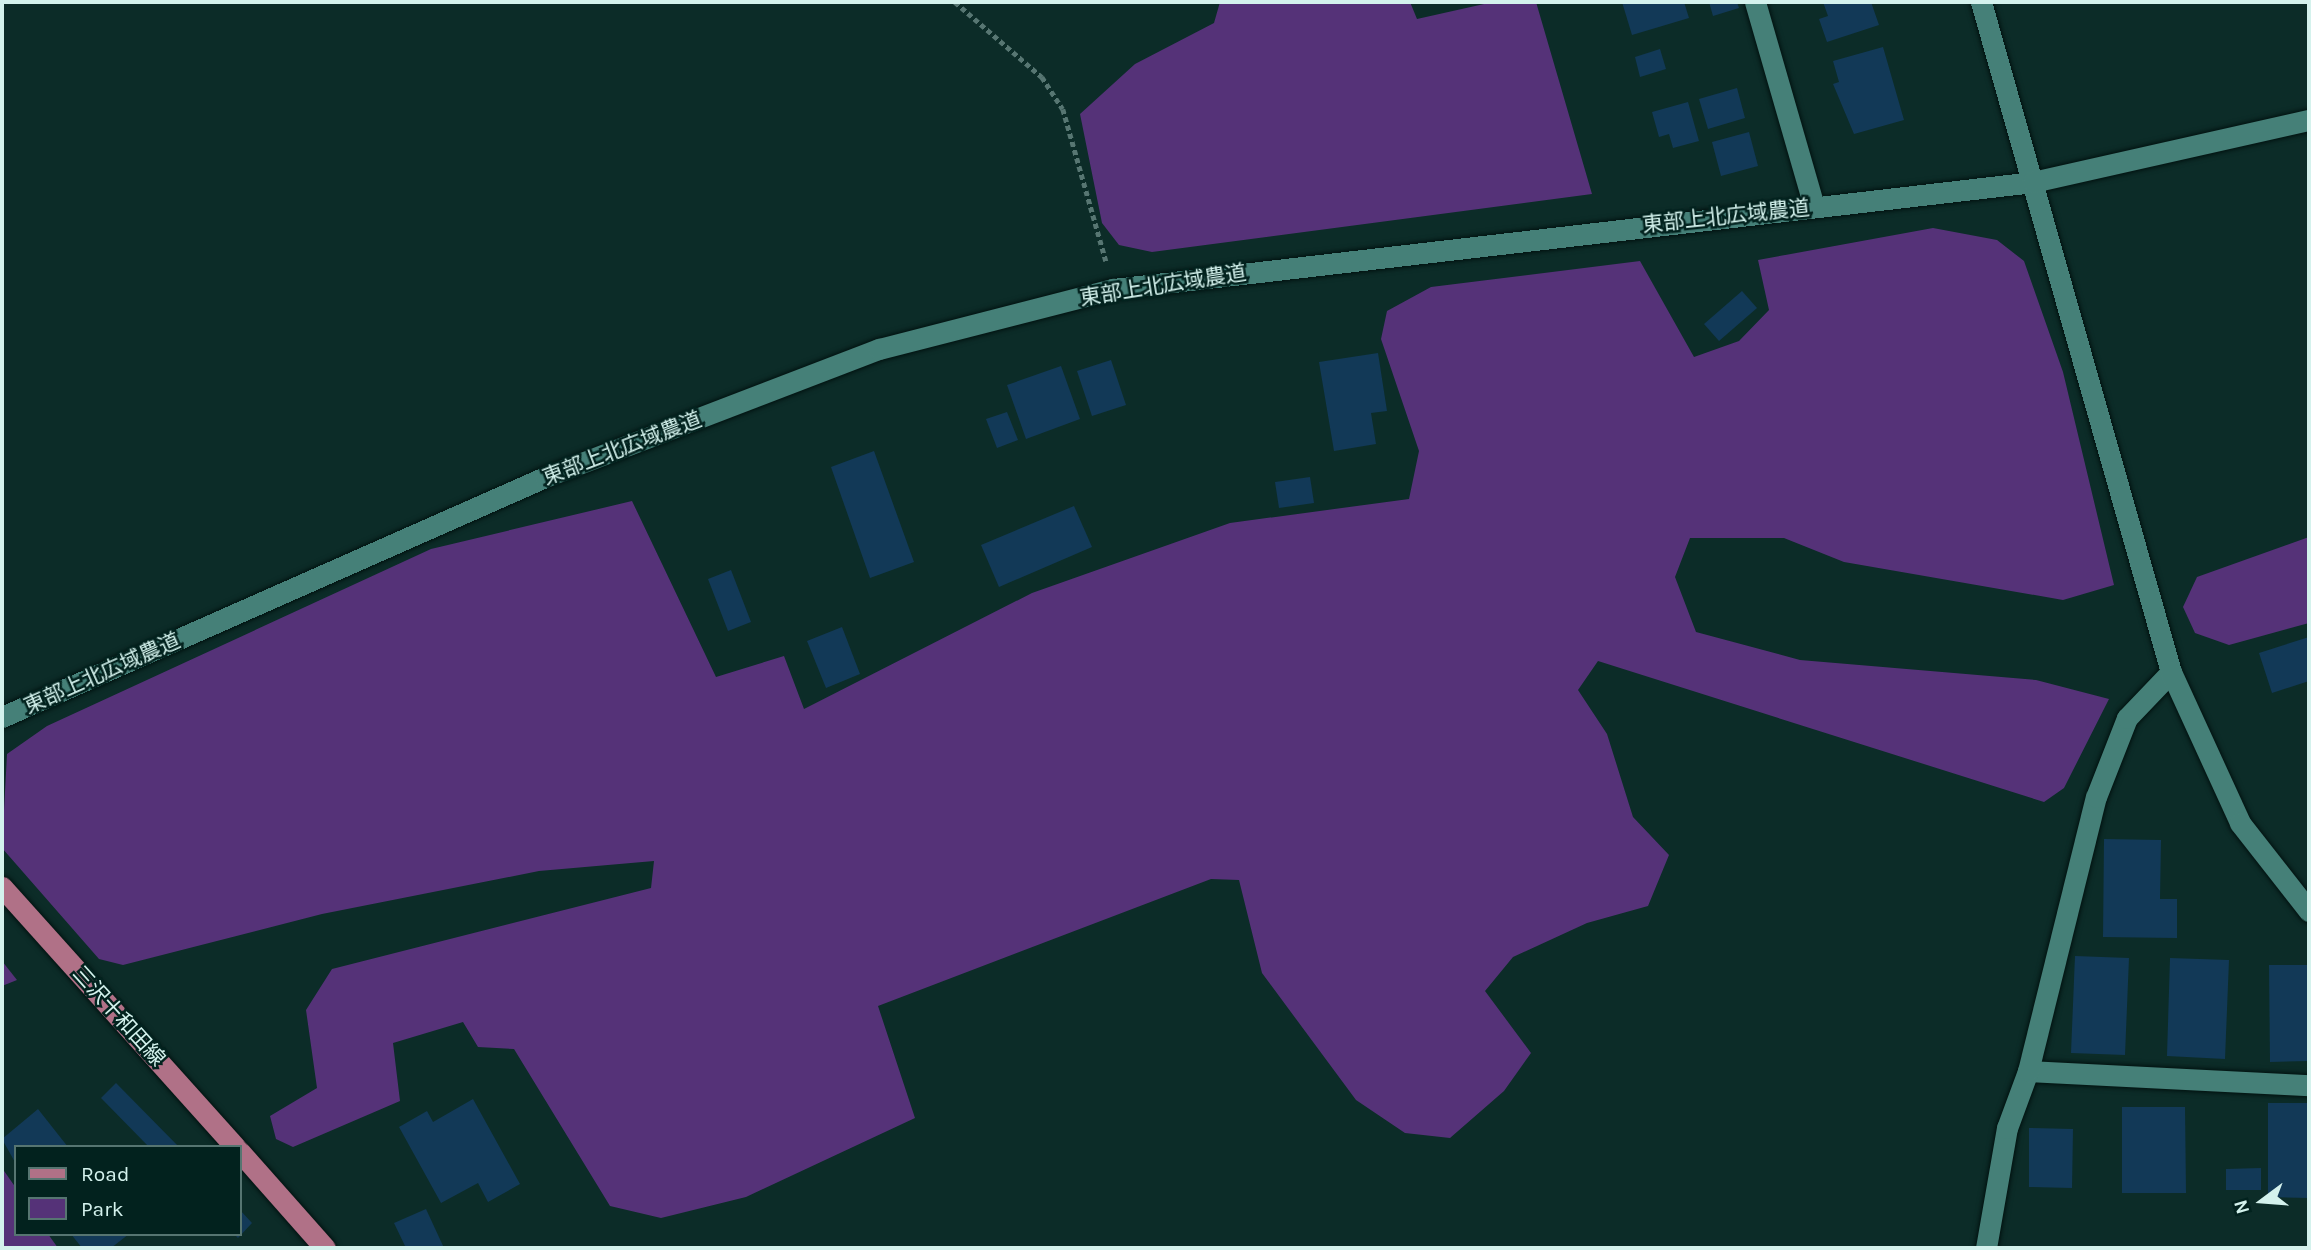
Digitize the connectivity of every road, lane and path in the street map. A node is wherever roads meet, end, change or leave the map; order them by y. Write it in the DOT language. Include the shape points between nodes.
graph roads {
  1 [pos="955,2"];
  2 [pos="1755,2"];
  3 [pos="1981,2"];
  4 [pos="2309,120"];
  5 [pos="2033,183"];
  6 [pos="1814,207"];
  7 [pos="1113,289"];
  8 [pos="2171,672"];
  9 [pos="2,717"];
  10 [pos="2,887"];
  11 [pos="2309,911"];
  12 [pos="2028,1071"];
  13 [pos="2309,1085"];
  14 [pos="233,1145"];
  15 [pos="242,1154"];
  16 [pos="325,1248"];
  17 [pos="1986,1248"];
  1 -- 7 [label="path" via="1042,77 1063,109"];
  2 -- 6 [label="street"];
  3 -- 5 [label="street"];
  4 -- 5 [label="street, 東部上北広域農道"];
  5 -- 6 [label="street, 東部上北広域農道"];
  5 -- 8 [label="street"];
  6 -- 7 [label="street, 東部上北広域農道"];
  7 -- 9 [label="street, 東部上北広域農道" via="879,349 570,467"];
  8 -- 11 [label="street" via="2239,823"];
  8 -- 12 [label="street" via="2127,718 2096,797"];
  10 -- 14 [label="main road, 三沢十和田線"];
  12 -- 13 [label="street"];
  12 -- 17 [label="street" via="2007,1128"];
  15 -- 16 [label="main road"];
}
